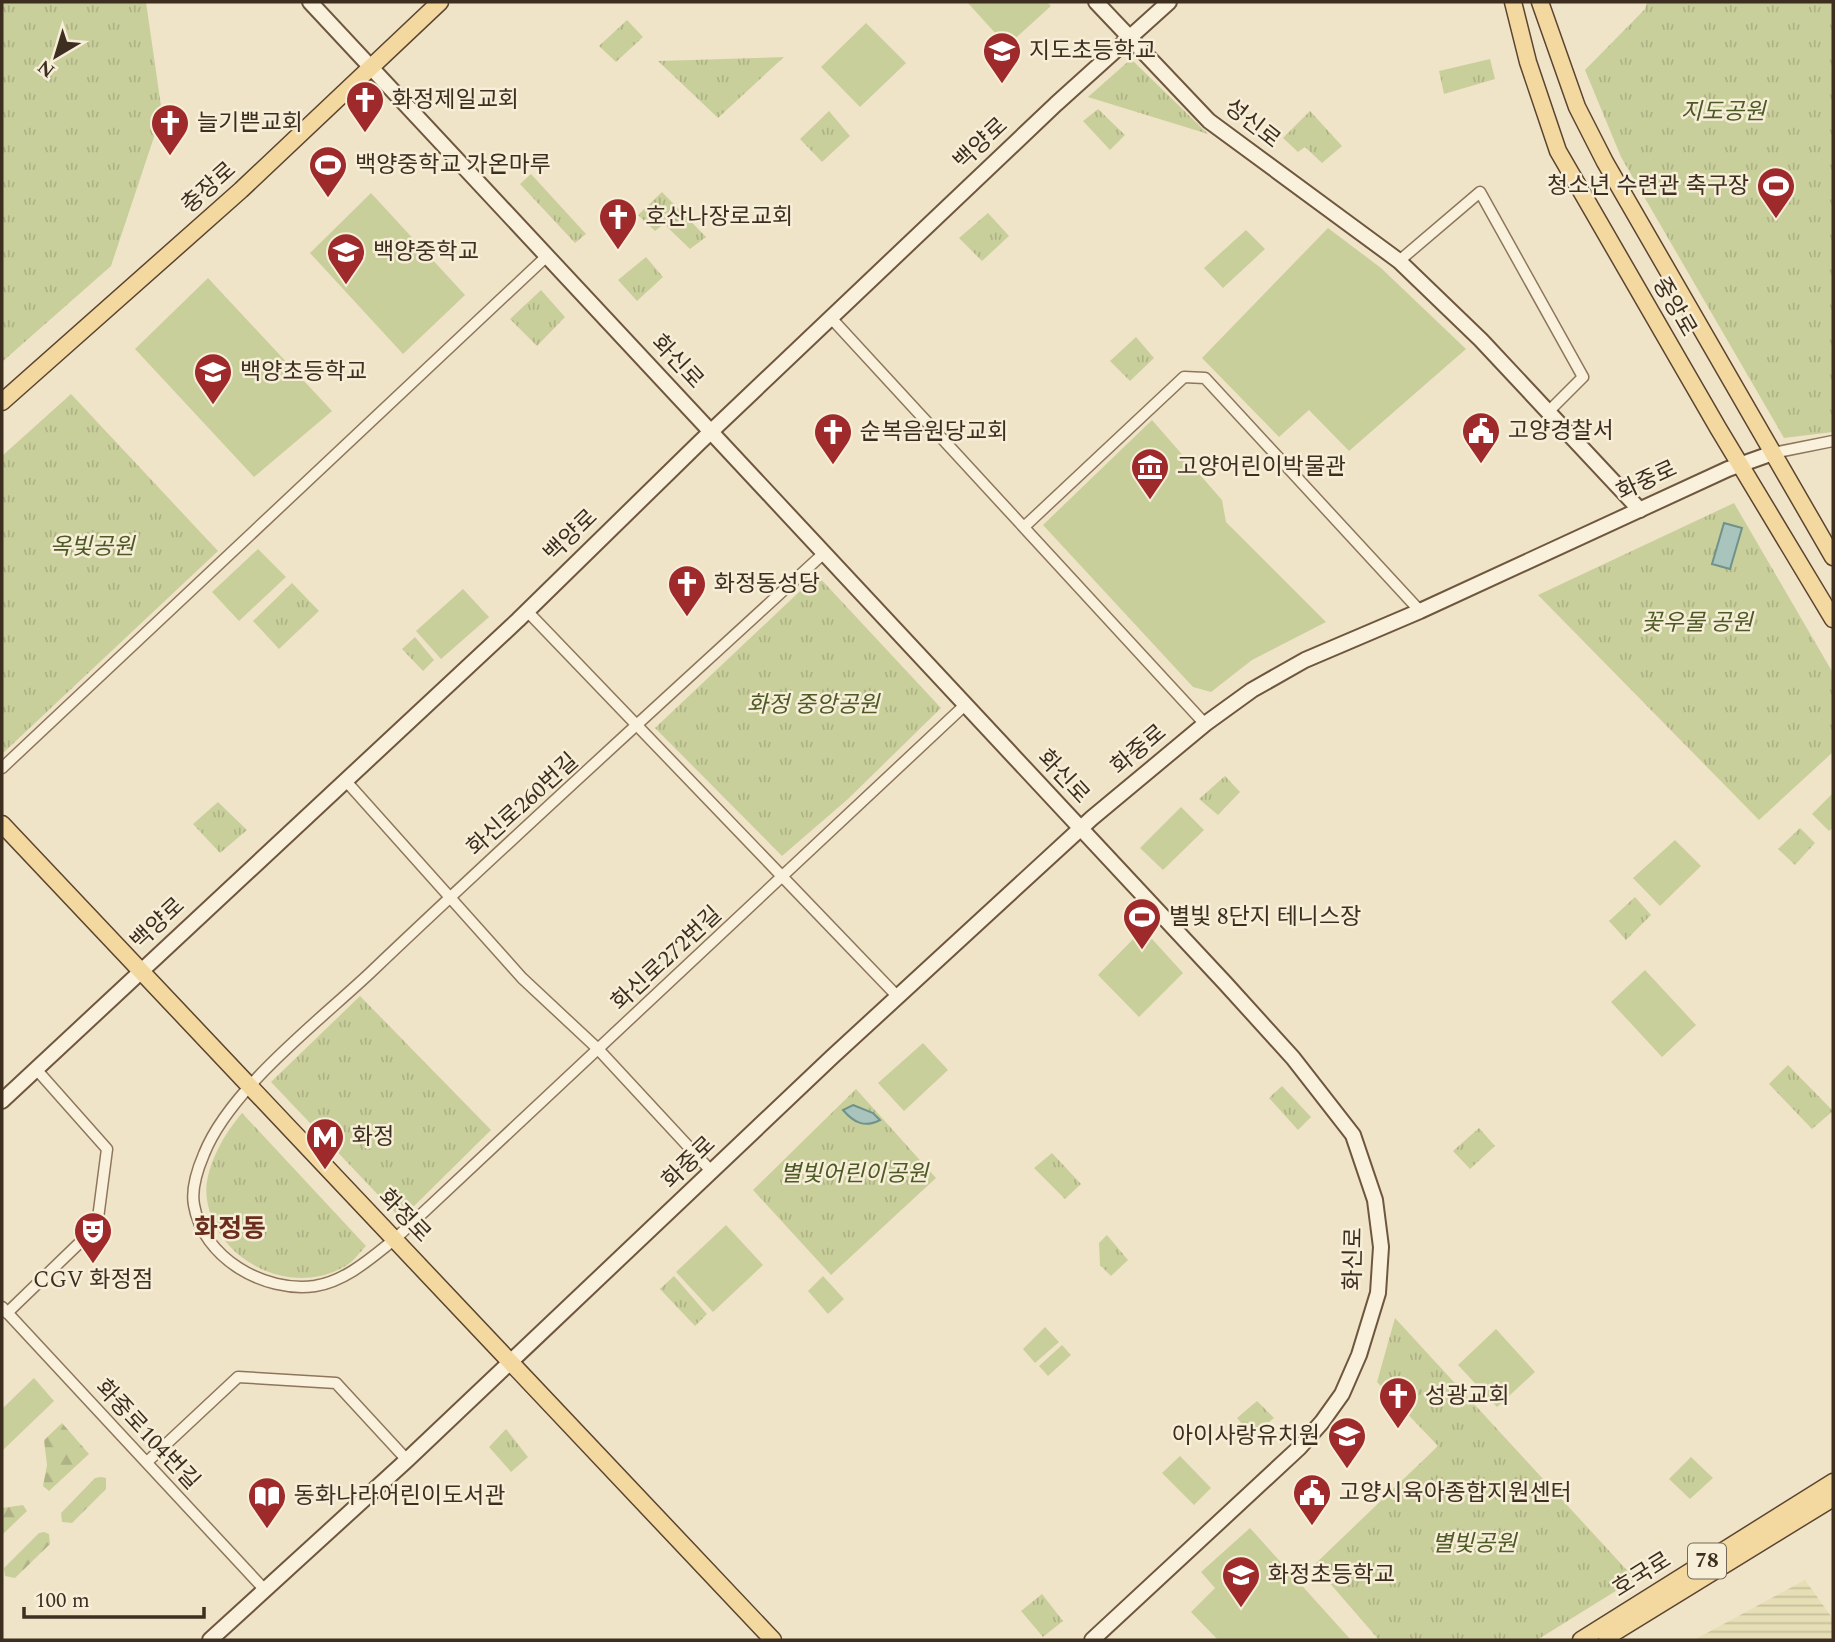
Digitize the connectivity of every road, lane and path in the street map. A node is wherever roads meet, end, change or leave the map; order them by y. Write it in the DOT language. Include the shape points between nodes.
graph roads {
  1 [pos="310,2"];
  2 [pos="440,2"];
  3 [pos="1096,2"];
  4 [pos="1169,2"];
  5 [pos="1513,2"];
  6 [pos="1540,2"];
  7 [pos="1129,38"];
  8 [pos="372,66"];
  9 [pos="548,255"];
  10 [pos="1399,261"];
  11 [pos="832,319"];
  12 [pos="2,402"];
  13 [pos="1549,411"];
  14 [pos="710,432"];
  15 [pos="1833,441"];
  16 [pos="1773,453"];
  17 [pos="1742,465"];
  18 [pos="1640,510"];
  19 [pos="1025,526"];
  20 [pos="823,554"];
  21 [pos="1833,557"];
  22 [pos="1816,590"];
  23 [pos="527,611"];
  24 [pos="1420,611"];
  25 [pos="1833,618"];
  26 [pos="1833,624"];
  27 [pos="965,705"];
  28 [pos="1205,724"];
  29 [pos="637,726"];
  30 [pos="2,768"];
  31 [pos="345,780"];
  32 [pos="2,824"];
  33 [pos="1080,829"];
  34 [pos="783,878"];
  35 [pos="448,899"];
  36 [pos="140,972"];
  37 [pos="898,997"];
  38 [pos="598,1049"];
  39 [pos="36,1069"];
  40 [pos="250,1086"];
  41 [pos="2,1101"];
  42 [pos="712,1172"];
  43 [pos="395,1239"];
  44 [pos="5,1310"];
  45 [pos="510,1362"];
  46 [pos="407,1460"];
  47 [pos="146,1462"];
  48 [pos="1833,1482"];
  49 [pos="1833,1498"];
  50 [pos="264,1589"];
  51 [pos="210,1640"];
  52 [pos="773,1640"];
  53 [pos="1092,1640"];
  54 [pos="1581,1640"];
  55 [pos="1601,1640"];
  1 -- 8 [label="main road, 화신로"];
  2 -- 8 [label="main road, 충장로"];
  3 -- 7 [label="main road, 성신로"];
  4 -- 7 [label="main road, 백양로"];
  5 -- 17 [label="main road, 중앙로" via="1558,150"];
  6 -- 16 [label="main road, 중앙로" via="1577,107 1600,154"];
  7 -- 10 [label="main road, 성신로" via="1209,121"];
  7 -- 11 [label="main road, 백양로"];
  8 -- 9 [label="main road, 화신로"];
  8 -- 12 [label="main road, 충장로" via="241,190"];
  9 -- 14 [label="main road, 화신로"];
  9 -- 30 [label="street"];
  10 -- 13 [label="main road, 성신로"];
  10 -- 13 [label="street" via="1480,192 1583,377"];
  11 -- 14 [label="main road, 백양로"];
  11 -- 19 [label="street"];
  13 -- 18 [label="main road, 성신로"];
  14 -- 20 [label="main road, 화신로"];
  14 -- 23 [label="main road, 백양로"];
  15 -- 16 [label="street"];
  16 -- 17 [label="main road, 화중로"];
  16 -- 21 [label="main road, 중앙로"];
  17 -- 18 [label="main road, 화중로"];
  17 -- 22 [label="main road, 중앙로"];
  18 -- 24 [label="main road, 화중로"];
  19 -- 24 [label="street" via="1184,377 1205,378"];
  19 -- 28 [label="street"];
  20 -- 27 [label="main road, 화신로"];
  20 -- 29 [label="street, 화신로260번길"];
  22 -- 25 [label="main road, 중앙로"];
  22 -- 26 [label="main road"];
  23 -- 29 [label="street"];
  23 -- 31 [label="main road, 백양로"];
  24 -- 28 [label="main road, 화중로" via="1305,660"];
  27 -- 33 [label="main road, 화신로"];
  27 -- 34 [label="street, 화신로272번길"];
  28 -- 33 [label="main road, 화중로"];
  29 -- 34 [label="street"];
  29 -- 35 [label="street, 화신로260번길"];
  31 -- 35 [label="street"];
  31 -- 36 [label="main road, 백양로"];
  32 -- 36 [label="main road, 화정로"];
  33 -- 37 [label="main road, 화중로"];
  33 -- 53 [label="main road, 화신로" via="1293,1058 1353,1135 1375,1200 1381,1247 1378,1293 1366,1339 1342,1394 1322,1422"];
  34 -- 37 [label="street"];
  34 -- 38 [label="street, 화신로272번길"];
  35 -- 38 [label="street" via="522,978"];
  35 -- 40 [label="street, 화신로260번길"];
  36 -- 39 [label="main road, 백양로"];
  36 -- 40 [label="main road, 화정로"];
  37 -- 42 [label="main road, 화중로"];
  38 -- 42 [label="street"];
  38 -- 43 [label="street, 화신로272번길"];
  39 -- 41 [label="main road, 백양로"];
  39 -- 44 [label="street" via="107,1149 97,1226"];
  40 -- 43 [label="main road, 화정로"];
  40 -- 43 [label="street, 화신로260번길" via="214,1134 199,1170 194,1203 208,1239 241,1270 257,1278 314,1286 353,1271"];
  42 -- 45 [label="main road, 화중로"];
  43 -- 45 [label="main road, 화정로"];
  44 -- 47 [label="street, 화중로104번길"];
  45 -- 46 [label="main road, 화중로"];
  45 -- 52 [label="main road, 화정로"];
  46 -- 47 [label="street" via="336,1383 238,1377"];
  46 -- 50 [label="main road, 화중로"];
  47 -- 50 [label="street, 화중로104번길"];
  48 -- 54 [label="main road, 호국로 / 78"];
  49 -- 55 [label="main road, 호국로 / 78"];
  50 -- 51 [label="main road, 화중로"];
}
